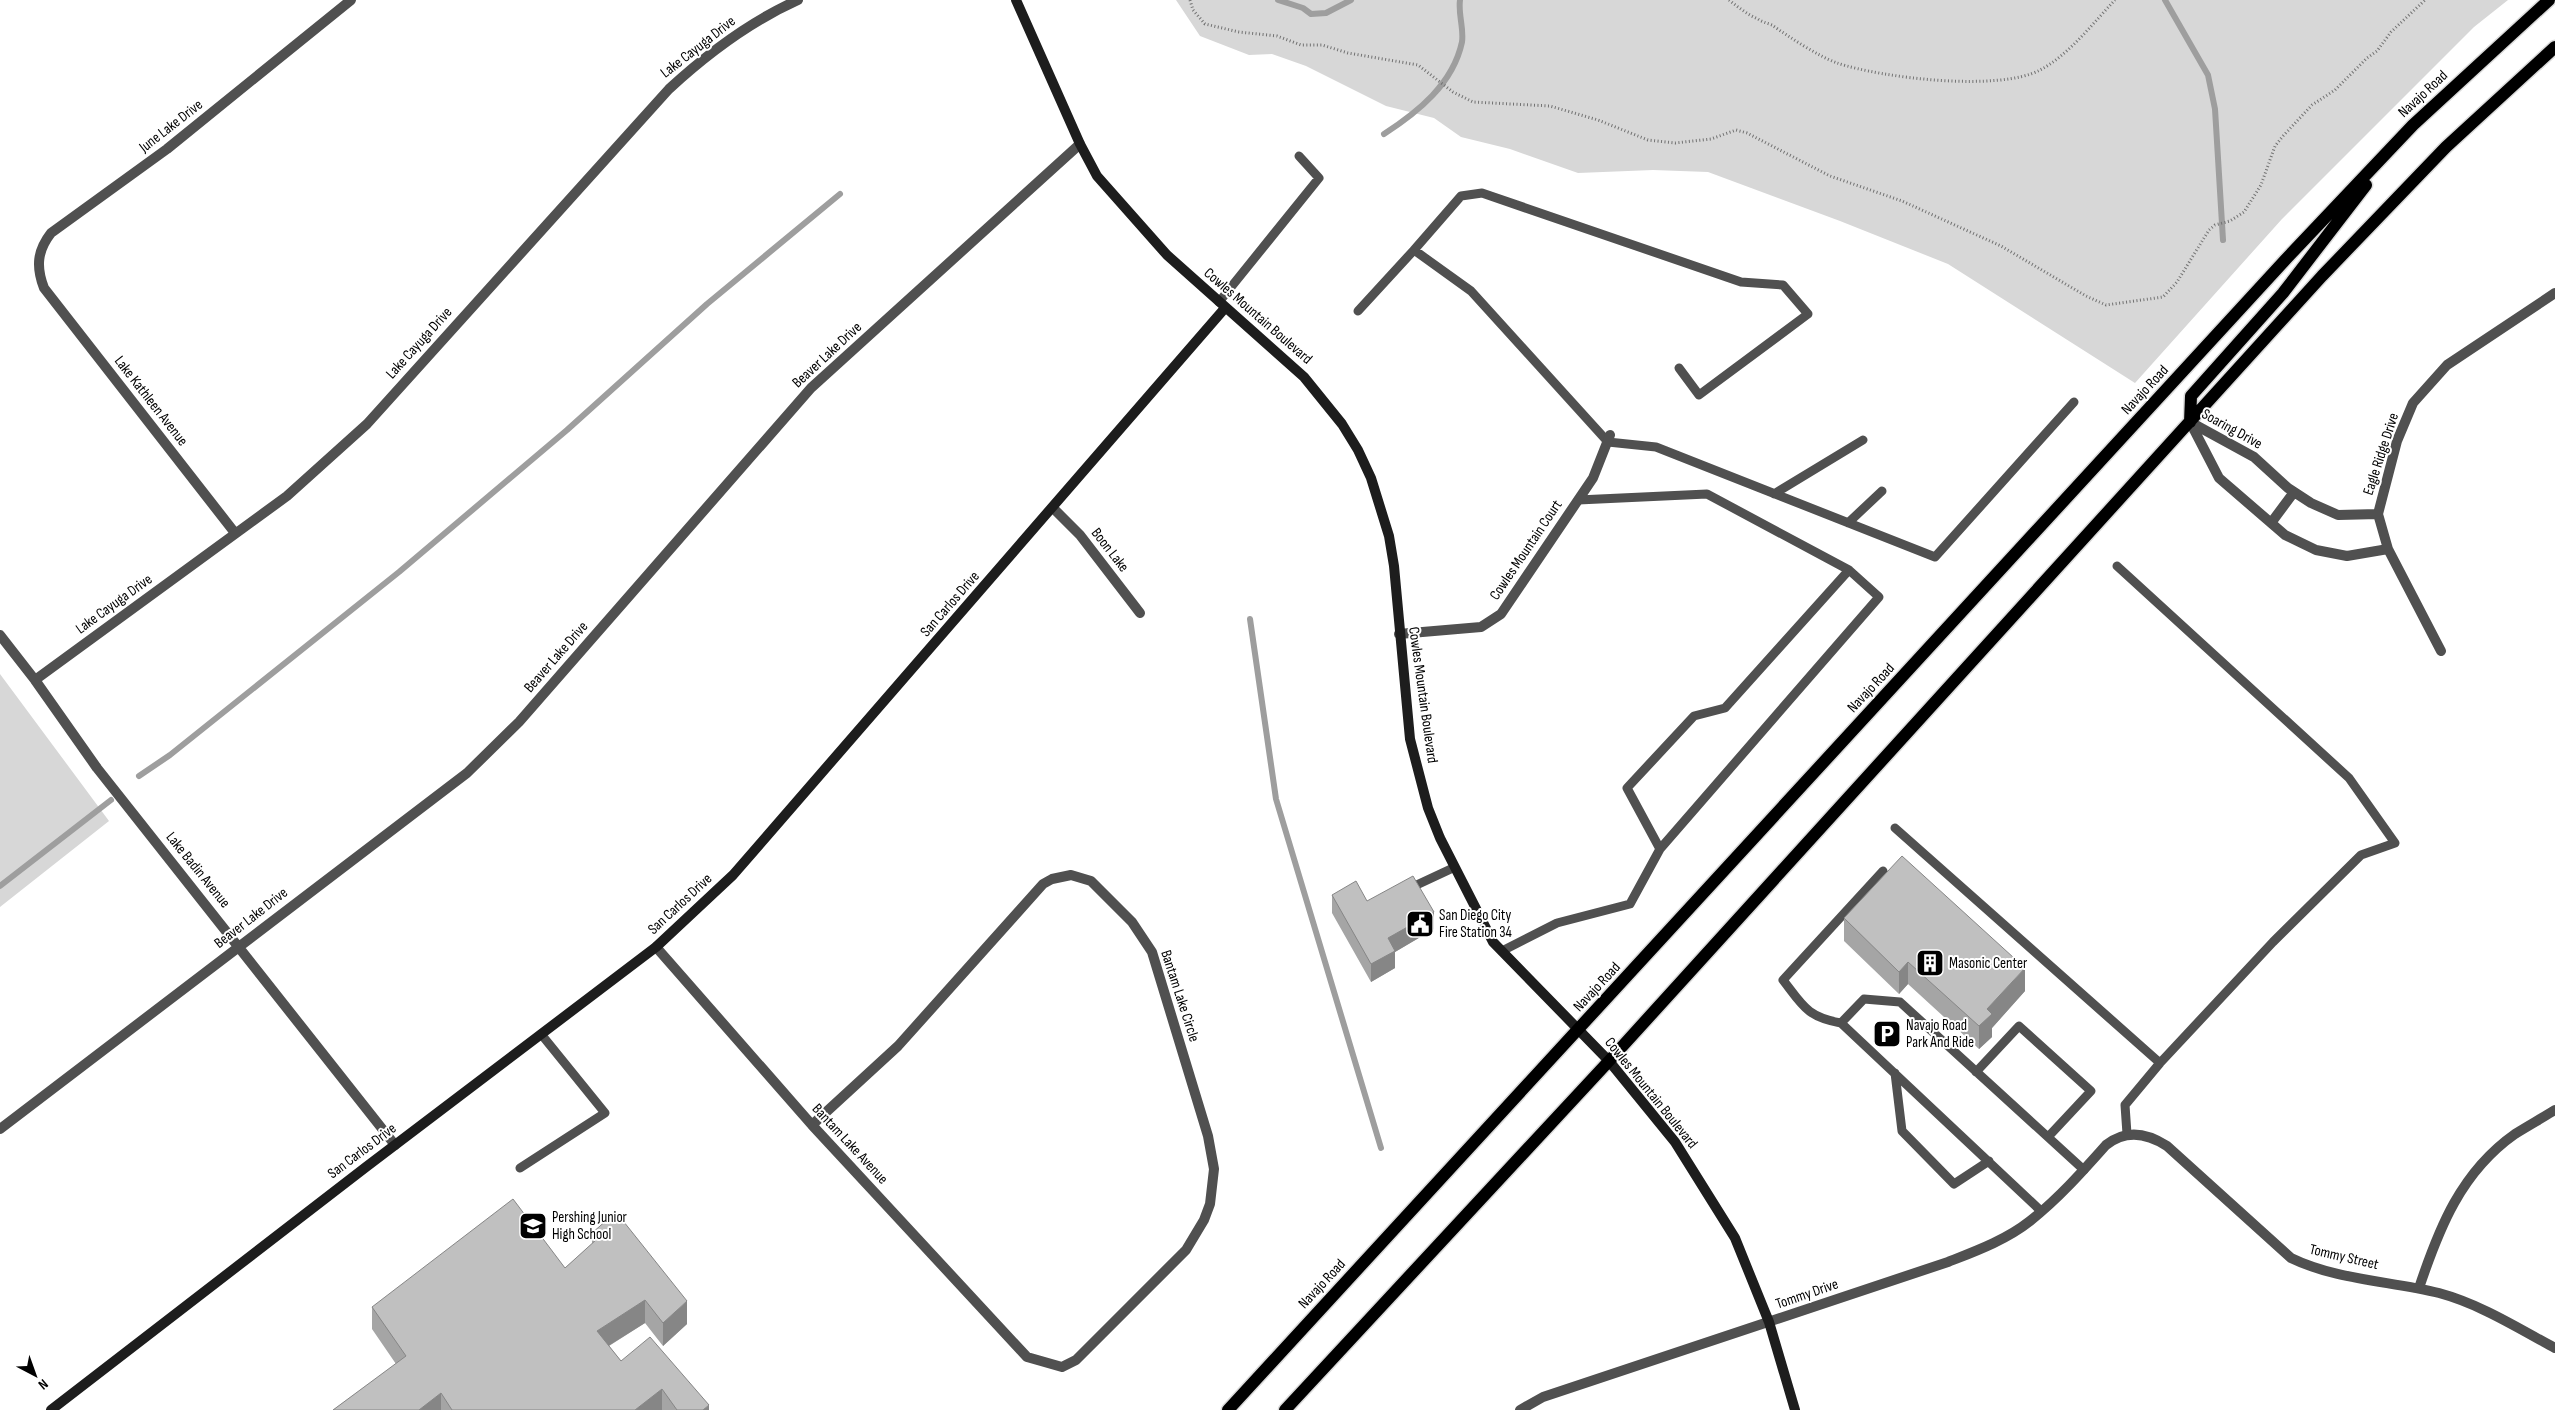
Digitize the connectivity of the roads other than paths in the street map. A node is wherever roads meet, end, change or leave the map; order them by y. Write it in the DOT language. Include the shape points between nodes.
graph roads {
  1 [pos="351,0"];
  2 [pos="798,0"];
  3 [pos="1016,0"];
  4 [pos="2549,0"];
  5 [pos="2555,47"];
  6 [pos="2413,124"];
  7 [pos="1080,144"];
  8 [pos="1299,156"];
  9 [pos="1414,250"];
  10 [pos="44,288"];
  11 [pos="2555,293"];
  12 [pos="1222,305"];
  13 [pos="1358,311"];
  14 [pos="1679,368"];
  15 [pos="2074,402"];
  16 [pos="2190,422"];
  17 [pos="1609,439"];
  18 [pos="1863,440"];
  19 [pos="1882,491"];
  20 [pos="2294,492"];
  21 [pos="1774,494"];
  22 [pos="1578,500"];
  23 [pos="1053,508"];
  24 [pos="2378,514"];
  25 [pos="1848,523"];
  26 [pos="2270,523"];
  27 [pos="235,534"];
  28 [pos="2388,549"];
  29 [pos="2117,566"];
  30 [pos="1849,570"];
  31 [pos="1140,613"];
  32 [pos="1399,634"];
  33 [pos="0,635"];
  34 [pos="2441,651"];
  35 [pos="35,680"];
  36 [pos="1895,828"];
  37 [pos="1660,849"];
  38 [pos="1453,868"];
  39 [pos="1883,871"];
  40 [pos="1401,893"];
  41 [pos="240,946"];
  42 [pos="656,947"];
  43 [pos="1502,951"];
  44 [pos="1841,1022"];
  45 [pos="1578,1031"];
  46 [pos="541,1034"];
  47 [pos="1609,1061"];
  48 [pos="2160,1063"];
  49 [pos="1976,1072"];
  50 [pos="1894,1073"];
  51 [pos="2555,1110"];
  52 [pos="812,1126"];
  53 [pos="0,1129"];
  54 [pos="2127,1134"];
  55 [pos="2048,1137"];
  56 [pos="395,1145"];
  57 [pos="1989,1161"];
  58 [pos="520,1168"];
  59 [pos="2084,1170"];
  60 [pos="2041,1211"];
  61 [pos="2419,1288"];
  62 [pos="1769,1322"];
  63 [pos="2555,1348"];
  64 [pos="1027,1357"];
  65 [pos="51,1410"];
  66 [pos="1228,1410"];
  67 [pos="1285,1410"];
  68 [pos="1520,1410"];
  69 [pos="1795,1410"];
  1 -- 10 [label="street, June Lake Drive" via="167,149 51,233 41,245 38,271"];
  2 -- 27 [label="street, Lake Cayuga Drive" via="721,44 669,89 367,424 287,496"];
  3 -- 7 [label="street, Cowles Mountain Boulevard"];
  4 -- 6 [label="main road, Navajo Road"];
  5 -- 16 [label="main road" via="2446,148 2322,276"];
  6 -- 16 [label="main road" via="2283,293 2191,396"];
  6 -- 45 [label="main road, Navajo Road"];
  7 -- 12 [label="street, Cowles Mountain Boulevard" via="1097,176 1167,255"];
  7 -- 41 [label="street, Beaver Lake Drive" via="811,388 519,722 467,773"];
  8 -- 12 [label="lane" via="1318,178"];
  9 -- 13 [label="lane"];
  9 -- 14 [label="lane" via="1461,196 1482,193 1741,282 1783,285 1808,314 1699,395"];
  9 -- 17 [label="lane" via="1470,291"];
  10 -- 27 [label="street, Lake Kathleen Avenue"];
  11 -- 24 [label="street, Eagle Ridge Drive" via="2447,365 2413,403 2397,441"];
  12 -- 23 [label="street, San Carlos Drive"];
  12 -- 32 [label="street, Cowles Mountain Boulevard" via="1304,377 1342,424 1358,450 1374,485 1389,536"];
  15 -- 25 [label="lane" via="1934,557"];
  16 -- 20 [label="street, Soaring Drive" via="2254,457"];
  16 -- 26 [label="street, Soaring Drive" via="2219,478"];
  16 -- 47 [label="main road"];
  17 -- 21 [label="lane" via="1656,447"];
  17 -- 22 [label="street, Cowles Mountain Court" via="1593,478"];
  18 -- 21 [label="lane"];
  19 -- 25 [label="lane"];
  20 -- 24 [label="street, Soaring Drive" via="2338,516"];
  20 -- 26 [label="street"];
  21 -- 25 [label="lane"];
  22 -- 30 [label="lane" via="1707,494"];
  22 -- 32 [label="street, Cowles Mountain Court" via="1501,614 1480,627"];
  23 -- 31 [label="street, Boon Lake" via="1080,535"];
  23 -- 42 [label="street, San Carlos Drive" via="734,875"];
  24 -- 28 [label="street, Eagle Ridge Drive"];
  26 -- 28 [label="street, Soaring Drive" via="2285,535 2316,550 2347,556"];
  27 -- 35 [label="street, Lake Cayuga Drive"];
  28 -- 34 [label="street, Eagle Ridge Drive"];
  29 -- 48 [label="lane" via="2349,778 2395,843 2360,855"];
  30 -- 37 [label="lane" via="1879,597"];
  30 -- 37 [label="lane" via="1725,708 1694,716 1627,788"];
  32 -- 38 [label="street, Cowles Mountain Boulevard" via="1410,739 1418,774"];
  33 -- 35 [label="street, Lake Badin Avenue"];
  35 -- 41 [label="street, Lake Badin Avenue" via="97,768"];
  36 -- 48 [label="lane"];
  37 -- 43 [label="lane" via="1630,904 1557,923"];
  38 -- 40 [label="lane"];
  38 -- 43 [label="street, Cowles Mountain Boulevard" via="1493,942"];
  39 -- 44 [label="lane" via="1783,980 1811,1013 1821,1020"];
  41 -- 53 [label="street, Beaver Lake Drive"];
  41 -- 56 [label="street, Lake Badin Avenue"];
  42 -- 46 [label="street, San Carlos Drive"];
  42 -- 52 [label="street, Bantam Lake Avenue"];
  43 -- 45 [label="street, Cowles Mountain Boulevard"];
  44 -- 49 [label="lane" via="1864,999 1900,1002"];
  44 -- 50 [label="lane"];
  45 -- 47 [label="street, Cowles Mountain Boulevard"];
  45 -- 66 [label="main road, Navajo Road"];
  46 -- 56 [label="street, San Carlos Drive"];
  46 -- 58 [label="lane" via="605,1113"];
  47 -- 62 [label="street, Cowles Mountain Boulevard" via="1675,1142 1735,1238"];
  47 -- 67 [label="main road"];
  48 -- 54 [label="lane" via="2125,1105"];
  49 -- 55 [label="lane"];
  49 -- 55 [label="lane" via="2019,1026 2091,1091"];
  50 -- 57 [label="lane"];
  50 -- 57 [label="lane" via="1902,1131 1954,1184"];
  51 -- 61 [label="street" via="2495,1151 2462,1188 2435,1238"];
  52 -- 64 [label="street, Bantam Lake Avenue"];
  52 -- 64 [label="street, Bantam Lake Circle" via="898,1046 1043,884 1061,875 1081,876 1095,884 1132,922 1152,952 1212,1153 1210,1204 1186,1250 1076,1360 1062,1368"];
  54 -- 59 [label="street" via="2115,1138"];
  54 -- 61 [label="street, Tommy Street" via="2154,1138 2167,1146 2291,1258 2315,1268"];
  55 -- 59 [label="lane"];
  56 -- 65 [label="street, San Carlos Drive"];
  57 -- 60 [label="lane"];
  59 -- 60 [label="street, Tommy Drive"];
  60 -- 62 [label="street, Tommy Drive" via="2000,1240 1973,1252"];
  61 -- 63 [label="street, Tommy Street" via="2473,1305"];
  62 -- 68 [label="street, Tommy Drive" via="1543,1397"];
  62 -- 69 [label="street, Cowles Mountain Boulevard"];
}
